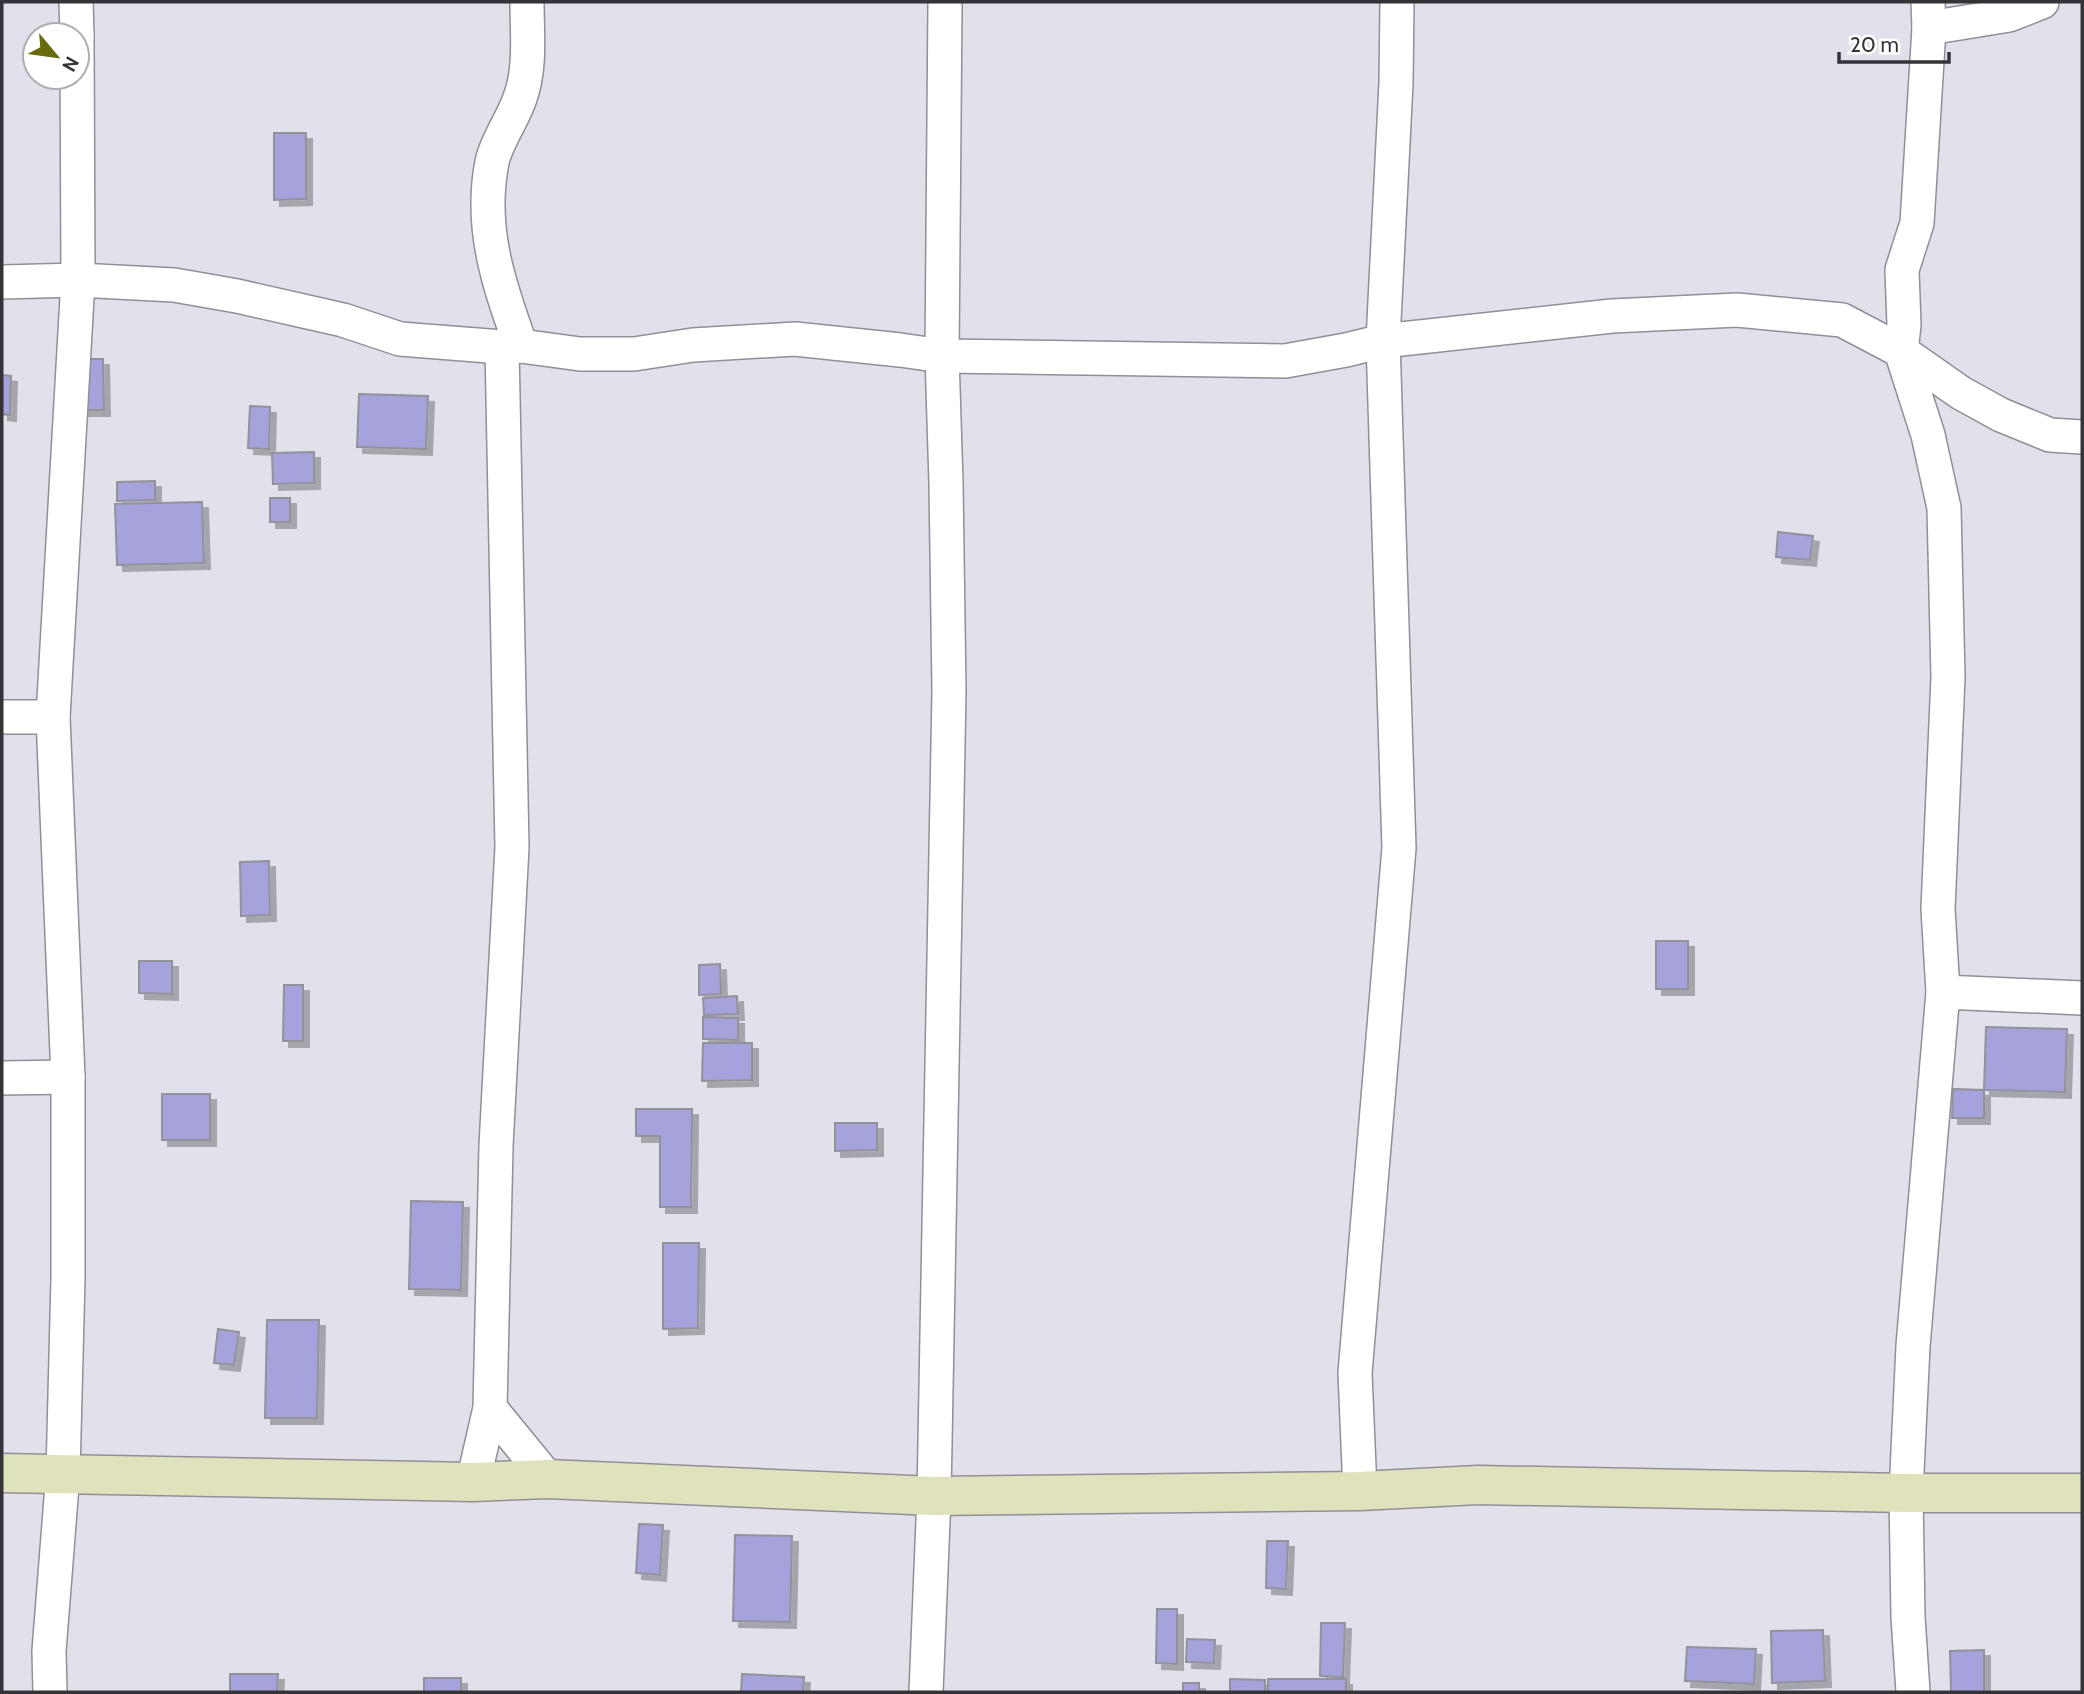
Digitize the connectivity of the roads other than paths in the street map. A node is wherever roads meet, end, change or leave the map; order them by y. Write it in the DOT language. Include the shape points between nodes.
graph roads {
  1 [pos="76,2"];
  2 [pos="527,2"];
  3 [pos="945,2"];
  4 [pos="1397,2"];
  5 [pos="2042,2"];
  6 [pos="1928,15"];
  7 [pos="77,21"];
  8 [pos="77,91"];
  9 [pos="78,280"];
  10 [pos="2,282"];
  11 [pos="1383,341"];
  12 [pos="511,347"];
  13 [pos="1901,351"];
  14 [pos="942,356"];
  15 [pos="2082,437"];
  16 [pos="2,717"];
  17 [pos="53,717"];
  18 [pos="1943,992"];
  19 [pos="2082,998"];
  20 [pos="68,1077"];
  21 [pos="2,1078"];
  22 [pos="491,1408"];
  23 [pos="2,1473"];
  24 [pos="63,1473"];
  25 [pos="548,1479"];
  26 [pos="473,1482"];
  27 [pos="1360,1491"];
  28 [pos="1906,1493"];
  29 [pos="2082,1493"];
  30 [pos="934,1496"];
  31 [pos="50,1692"];
  32 [pos="926,1692"];
  33 [pos="1913,1692"];
  1 -- 7 [label="street"];
  2 -- 12 [label="street" via="527,61 521,96 492,159 487,192 489,233"];
  3 -- 14 [label="street"];
  4 -- 11 [label="street"];
  5 -- 6 [label="street" via="2009,15"];
  6 -- 13 [label="street" via="1917,223 1902,270"];
  8 -- 9 [label="street"];
  9 -- 10 [label="street"];
  9 -- 12 [label="street" via="187,287 237,296 343,320 400,340"];
  9 -- 17 [label="street"];
  11 -- 13 [label="street" via="1612,316 1737,310 1842,320"];
  11 -- 14 [label="street" via="1286,361"];
  11 -- 27 [label="street" via="1399,848 1355,1373"];
  12 -- 14 [label="street" via="634,354 693,345 795,340"];
  12 -- 22 [label="street" via="512,847 496,1146"];
  13 -- 15 [label="street" via="2001,415 2050,435"];
  13 -- 18 [label="street" via="1928,435 1944,508 1948,677 1938,909"];
  14 -- 30 [label="street" via="949,691"];
  16 -- 17 [label="street"];
  17 -- 20 [label="street"];
  18 -- 19 [label="street"];
  18 -- 28 [label="street" via="1913,1346"];
  20 -- 21 [label="street"];
  20 -- 24 [label="street"];
  22 -- 25 [label="street"];
  22 -- 26 [label="street"];
  23 -- 24 [label="street"];
  24 -- 26 [label="street"];
  24 -- 31 [label="street"];
  25 -- 26 [label="street"];
  25 -- 30 [label="street"];
  27 -- 28 [label="street" via="1478,1485"];
  27 -- 30 [label="street"];
  28 -- 29 [label="street"];
  28 -- 33 [label="street"];
  30 -- 32 [label="street"];
}
